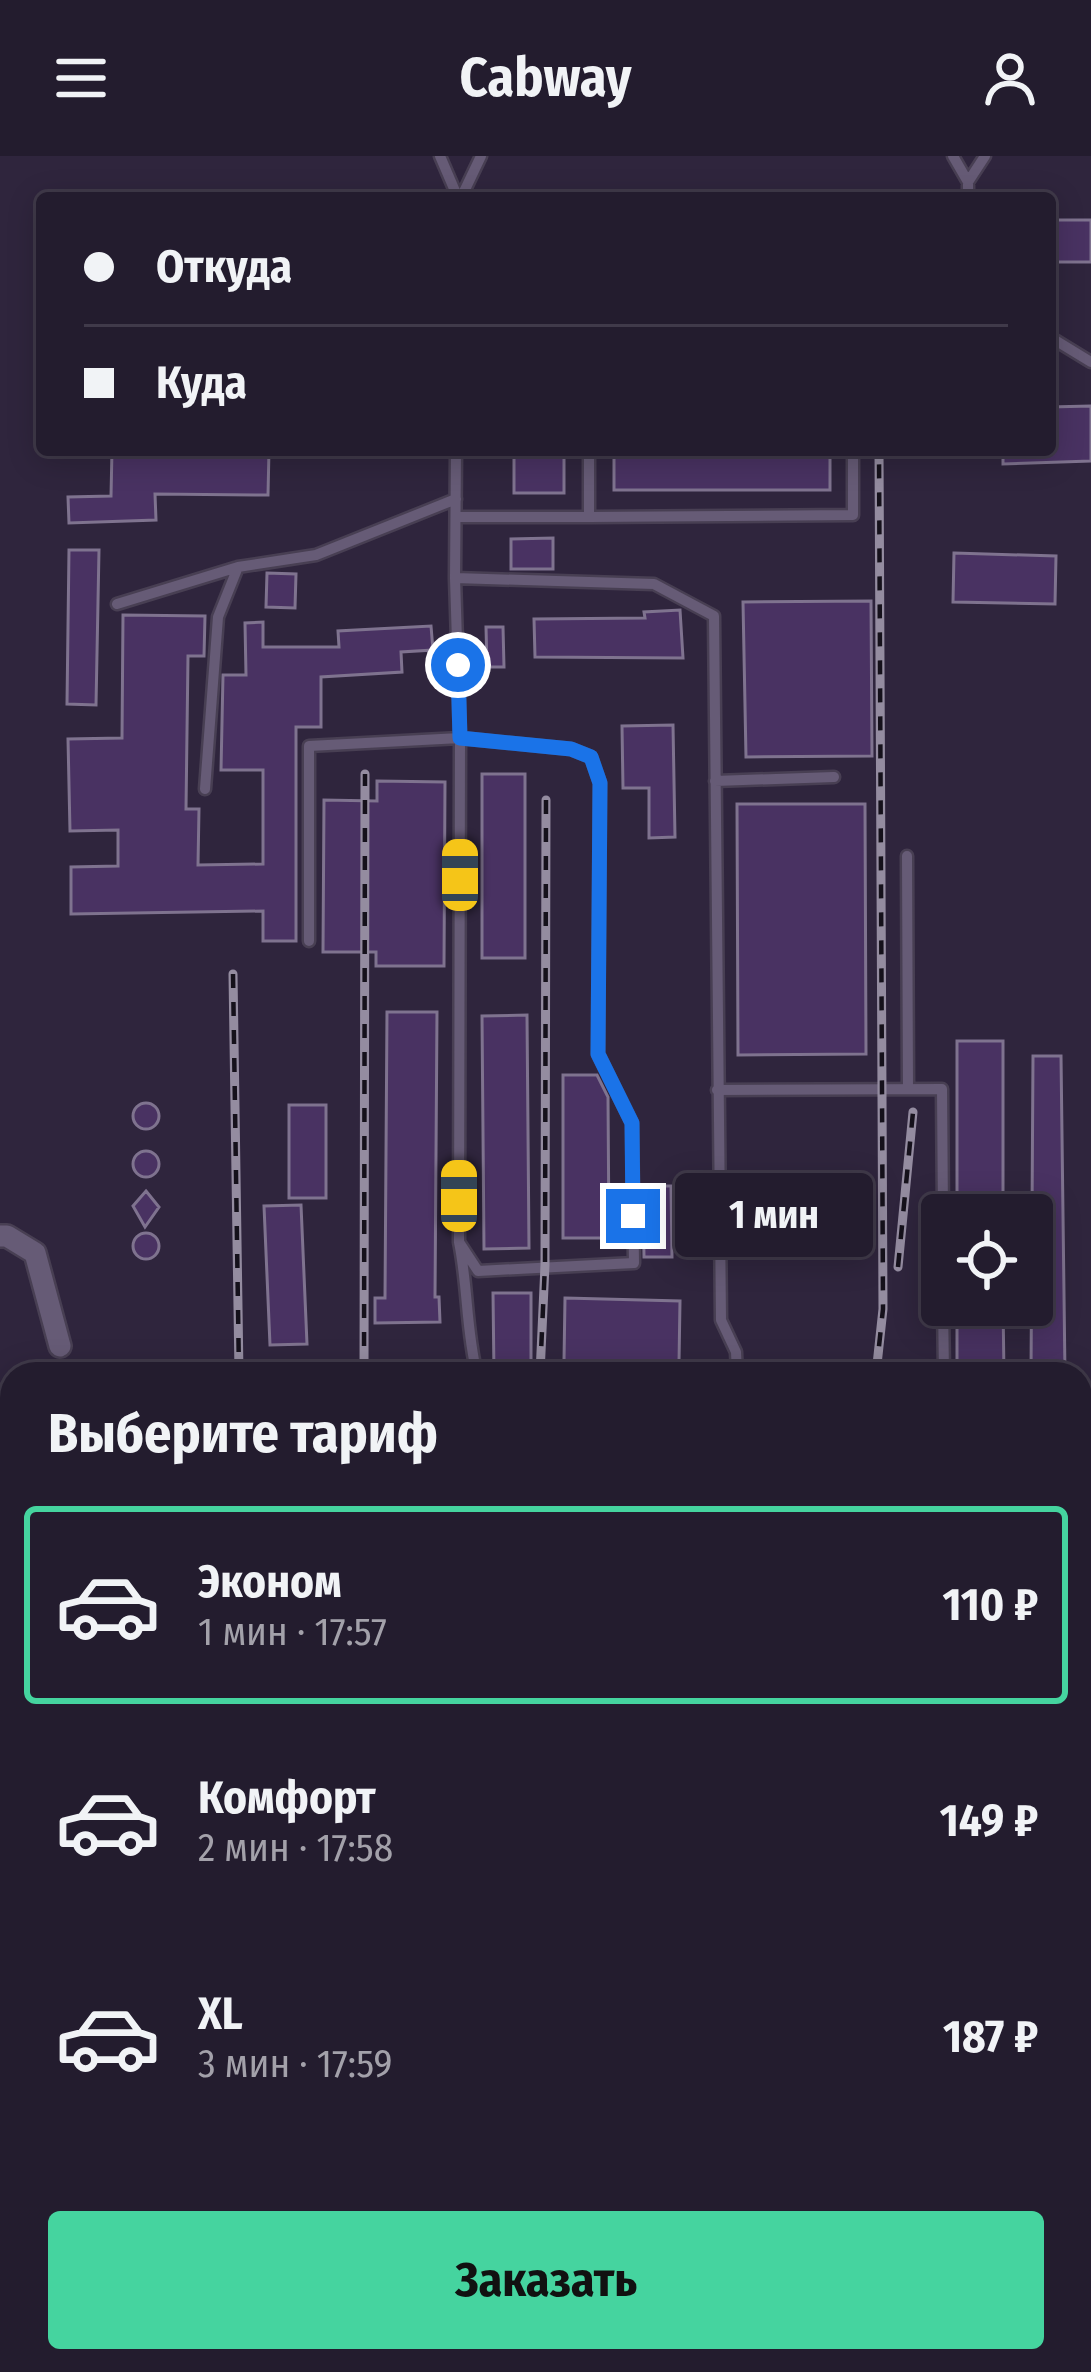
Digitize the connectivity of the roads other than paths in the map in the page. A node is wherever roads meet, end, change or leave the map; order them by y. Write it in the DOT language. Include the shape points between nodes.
graph roads {
  1 [pos="440,156"];
  2 [pos="481,156"];
  3 [pos="953,156"];
  4 [pos="985,156"];
  5 [pos="968,182"];
  6 [pos="456,192"];
  7 [pos="462,192"];
  8 [pos="968,192"];
  9 [pos="1056,341"];
  10 [pos="1091,362"];
  11 [pos="456,456"];
  12 [pos="589,456"];
  13 [pos="853,456"];
  14 [pos="456,499"];
  15 [pos="456,517"];
  16 [pos="589,517"];
  17 [pos="238,567"];
  18 [pos="455,578"];
  19 [pos="117,604"];
  20 [pos="460,738"];
  21 [pos="834,777"];
  22 [pos="716,781"];
  23 [pos="205,789"];
  24 [pos="907,856"];
  25 [pos="309,941"];
  26 [pos="908,1089"];
  27 [pos="716,1090"];
  28 [pos="943,1194"];
  29 [pos="0,1236"];
  30 [pos="459,1242"];
  31 [pos="944,1326"];
  32 [pos="60,1346"];
  33 [pos="474,1362"];
  34 [pos="736,1362"];
  35 [pos="944,1362"];
  1 -- 6 [label="lane"];
  2 -- 7 [label="lane"];
  3 -- 5 [label="lane"];
  4 -- 5 [label="lane"];
  5 -- 8 [label="lane"];
  9 -- 10 [label="lane"];
  11 -- 14 [label="lane"];
  12 -- 16 [label="lane"];
  13 -- 16 [label="lane" via="853,515"];
  14 -- 15 [label="lane"];
  14 -- 17 [label="lane" via="316,555"];
  15 -- 16 [label="lane"];
  15 -- 18 [label="lane"];
  17 -- 19 [label="lane"];
  17 -- 23 [label="lane" via="218,617"];
  18 -- 20 [label="lane"];
  18 -- 22 [label="lane" via="654,584 714,616"];
  20 -- 25 [label="lane" via="309,746"];
  20 -- 30 [label="lane"];
  20 -- 30 [label="lane" via="571,749 591,757 600,783 598,1054 632,1123 634,1263 478,1271"];
  21 -- 22 [label="lane"];
  22 -- 27 [label="lane"];
  24 -- 26 [label="lane"];
  26 -- 27 [label="lane"];
  26 -- 28 [label="lane" via="942,1089"];
  27 -- 34 [label="lane" via="721,1320"];
  29 -- 32 [label="street" via="35,1253"];
  30 -- 33 [label="lane"];
  31 -- 35 [label="lane"];
}
